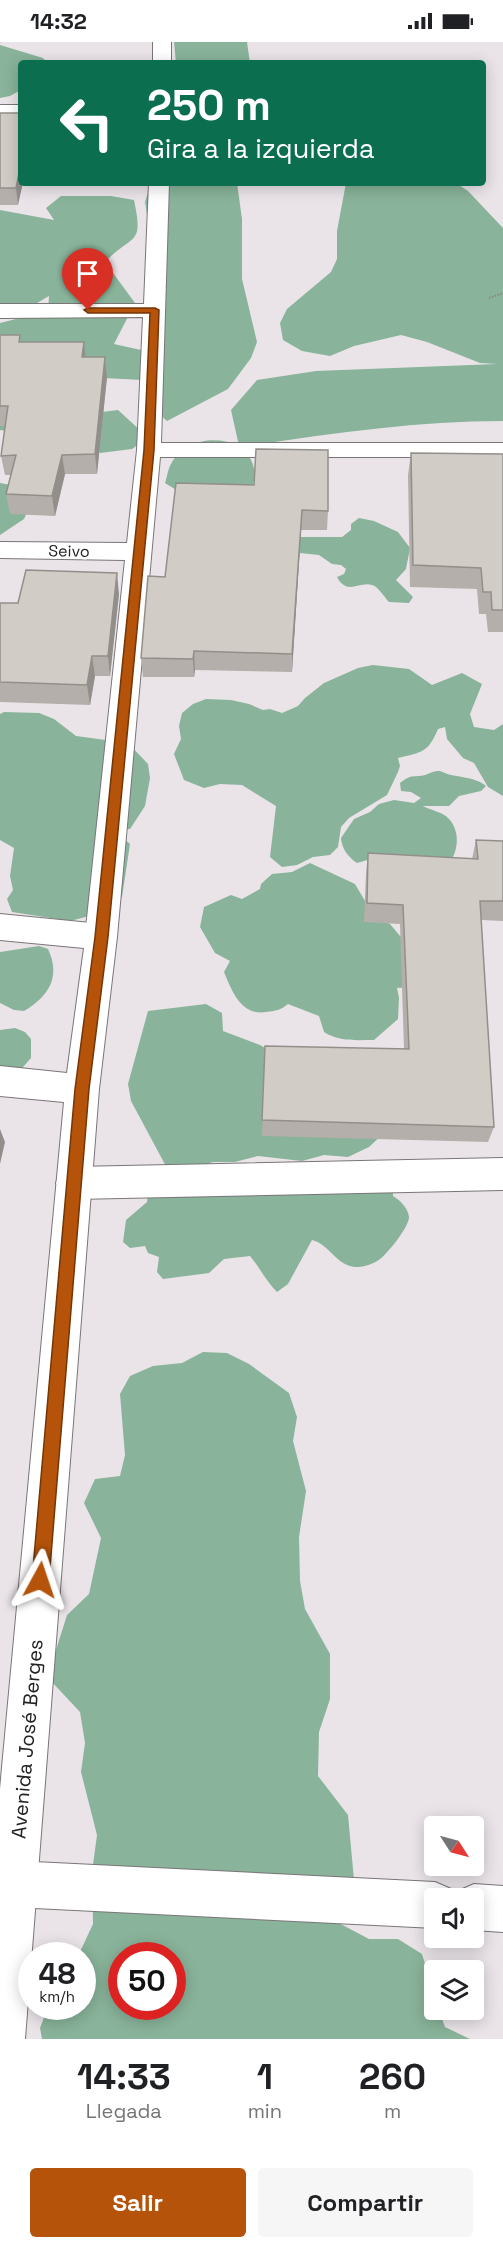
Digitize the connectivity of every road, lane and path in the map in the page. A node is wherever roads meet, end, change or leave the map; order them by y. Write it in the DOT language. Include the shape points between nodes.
graph roads {
  1 [pos="162,42"];
  2 [pos="162,60"];
  3 [pos="0,111"];
  4 [pos="18,111"];
  5 [pos="159,186"];
  6 [pos="503,293"];
  7 [pos="489,298"];
  8 [pos="155,310"];
  9 [pos="0,311"];
  10 [pos="149,450"];
  11 [pos="503,450"];
  12 [pos="0,550"];
  13 [pos="139,552"];
  14 [pos="0,927"];
  15 [pos="101,937"];
  16 [pos="0,1081"];
  17 [pos="82,1089"];
  18 [pos="503,1174"];
  19 [pos="75,1183"];
  20 [pos="14,1884"];
  21 [pos="424,1904"];
  22 [pos="484,1908"];
  23 [pos="503,1909"];
  24 [pos="1,2039"];
  1 -- 2 [label="street"];
  3 -- 4 [label="street"];
  5 -- 8 [label="street, Avenida José Berges"];
  6 -- 7 [label="path"];
  8 -- 9 [label="street"];
  8 -- 10 [label="street, Avenida José Berges"];
  10 -- 11 [label="street"];
  10 -- 13 [label="street, Avenida José Berges"];
  12 -- 13 [label="street, Seivo"];
  13 -- 15 [label="street, Avenida José Berges"];
  14 -- 15 [label="street"];
  15 -- 17 [label="street, Avenida José Berges"];
  16 -- 17 [label="street"];
  17 -- 19 [label="street, Avenida José Berges"];
  18 -- 19 [label="street"];
  19 -- 20 [label="street, Avenida José Berges"];
  20 -- 21 [label="street"];
  20 -- 24 [label="street, Avenida José Berges"];
  22 -- 23 [label="street"];
}
